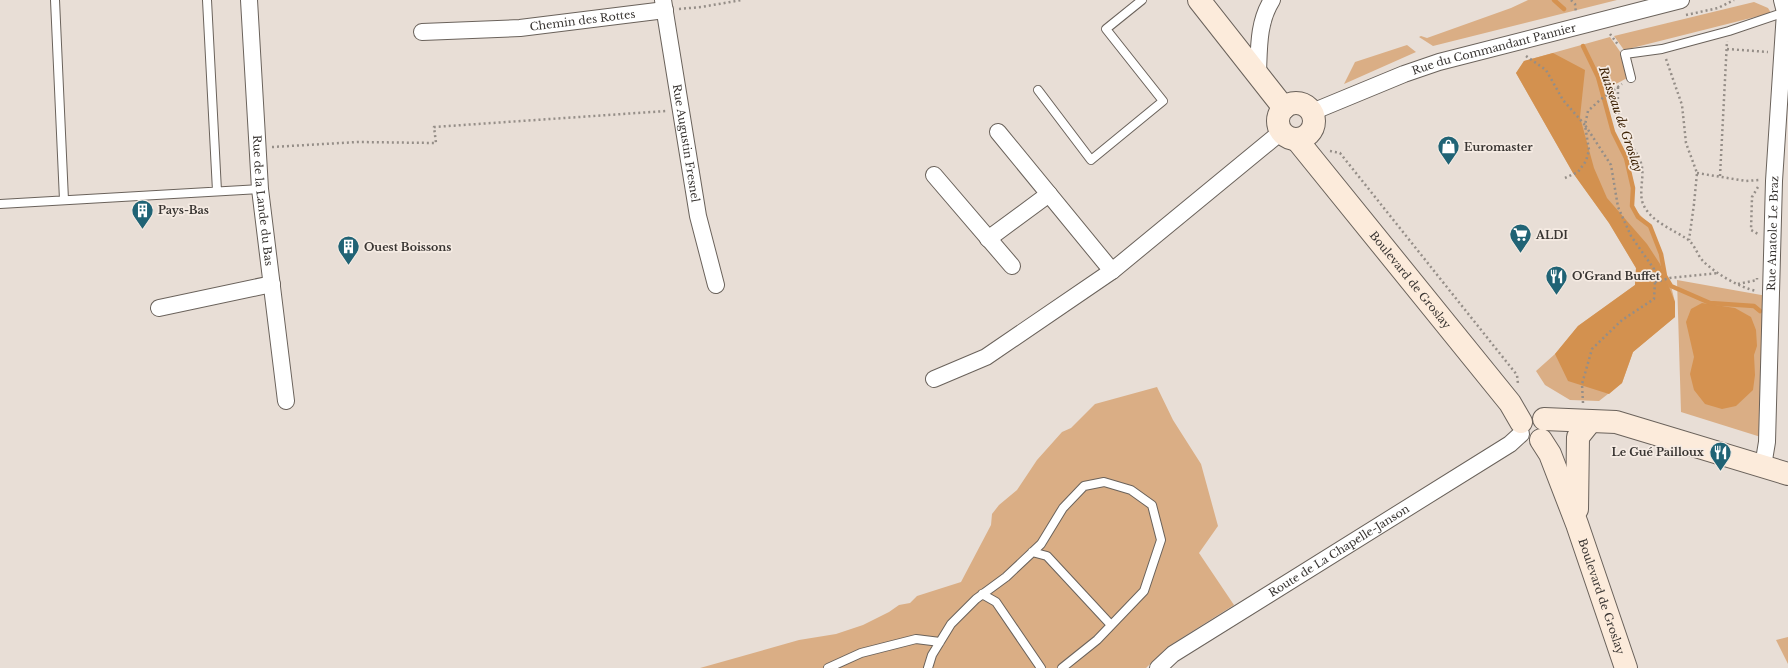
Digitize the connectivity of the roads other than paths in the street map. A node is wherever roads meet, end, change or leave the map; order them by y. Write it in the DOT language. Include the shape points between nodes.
graph roads {
  1 [pos="55,0"];
  2 [pos="206,0"];
  3 [pos="249,0"];
  4 [pos="1142,0"];
  5 [pos="1200,0"];
  6 [pos="1272,0"];
  7 [pos="1681,0"];
  8 [pos="664,5"];
  9 [pos="1784,6"];
  10 [pos="422,32"];
  11 [pos="1258,74"];
  12 [pos="1631,78"];
  13 [pos="1038,90"];
  14 [pos="1300,129"];
  15 [pos="998,132"];
  16 [pos="934,175"];
  17 [pos="260,189"];
  18 [pos="218,192"];
  19 [pos="1049,194"];
  20 [pos="64,200"];
  21 [pos="0,204"];
  22 [pos="988,239"];
  23 [pos="1012,266"];
  24 [pos="1112,271"];
  25 [pos="272,284"];
  26 [pos="716,285"];
  27 [pos="159,308"];
  28 [pos="934,379"];
  29 [pos="286,401"];
  30 [pos="1587,414"];
  31 [pos="1531,426"];
  32 [pos="1763,466"];
  33 [pos="1788,474"];
  34 [pos="1577,524"];
  35 [pos="1032,552"];
  36 [pos="982,594"];
  37 [pos="1111,625"];
  38 [pos="940,642"];
  39 [pos="828,668"];
  40 [pos="928,668"];
  41 [pos="1041,668"];
  42 [pos="1062,668"];
  43 [pos="1158,668"];
  44 [pos="1626,668"];
  1 -- 20 [label="lane"];
  2 -- 18 [label="lane"];
  3 -- 17 [label="street, Rue de la Lande du Bas"];
  4 -- 13 [label="lane" via="1106,29 1163,101 1091,160"];
  5 -- 11 [label="main road"];
  6 -- 11 [label="street" via="1259,34"];
  7 -- 14 [label="street, Rue du Commandant Pannier" via="1439,62 1404,74"];
  8 -- 10 [label="street, Chemin des Rottes" via="520,28"];
  8 -- 26 [label="street, Rue Augustin Fresnel" via="698,216"];
  9 -- 12 [label="lane" via="1729,31 1662,49 1625,54"];
  9 -- 32 [label="street, Rue Anatole Le Braz" via="1774,180 1767,442"];
  11 -- 14 [label="main road" via="1284,108 1298,103 1307,107"];
  14 -- 24 [label="street, Rue du Commandant Pannier"];
  14 -- 31 [label="main road, Boulevard de Groslay" via="1510,403"];
  14 -- 31 [label="main road, Boulevard de Groslay" via="1324,150 1519,392"];
  15 -- 19 [label="street"];
  16 -- 22 [label="street"];
  17 -- 18 [label="lane"];
  17 -- 25 [label="street, Rue de la Lande du Bas"];
  18 -- 20 [label="lane"];
  19 -- 22 [label="street"];
  19 -- 24 [label="street"];
  20 -- 21 [label="lane"];
  22 -- 23 [label="street"];
  24 -- 28 [label="street, Rue du Commandant Pannier" via="986,357"];
  25 -- 27 [label="street"];
  25 -- 29 [label="street, Rue de la Lande du Bas"];
  30 -- 31 [label="main road"];
  30 -- 32 [label="main road"];
  30 -- 34 [label="main road, Boulevard de Groslay" via="1578,437"];
  31 -- 34 [label="main road, Boulevard de Groslay" via="1550,454"];
  31 -- 43 [label="street, Route de La Chapelle-Janson" via="1510,444 1173,654"];
  32 -- 33 [label="main road"];
  34 -- 44 [label="main road, Boulevard de Groslay"];
  35 -- 36 [label="lane" via="1006,577"];
  35 -- 37 [label="lane" via="1047,556"];
  35 -- 37 [label="lane" via="1041,544 1063,508 1084,486 1104,482 1131,490 1152,505 1162,540 1144,591"];
  36 -- 38 [label="lane" via="951,624"];
  36 -- 41 [label="lane" via="996,602"];
  37 -- 42 [label="lane" via="1097,640"];
  38 -- 39 [label="lane" via="916,639 861,653"];
  38 -- 40 [label="lane"];
}
